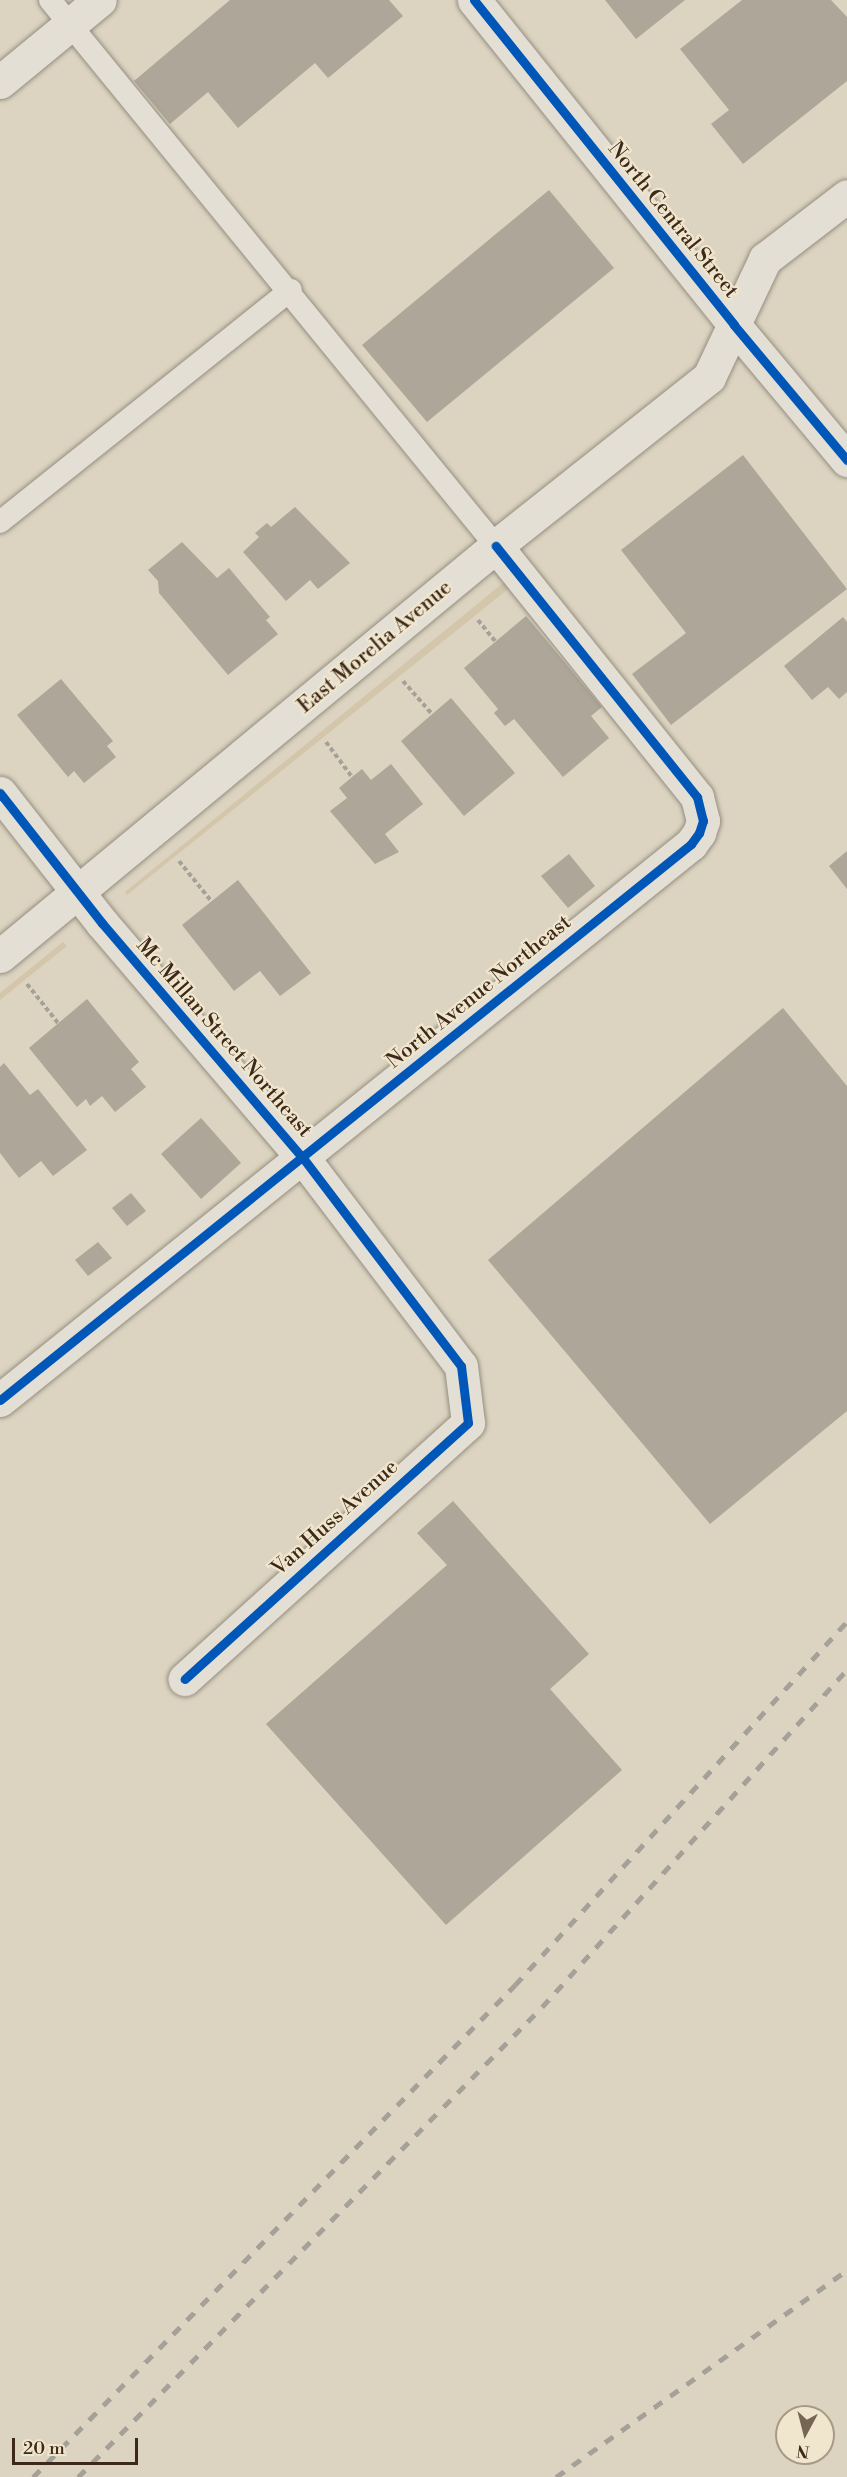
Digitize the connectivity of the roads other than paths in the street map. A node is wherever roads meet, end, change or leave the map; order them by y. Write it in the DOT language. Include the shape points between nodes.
graph roads {
  1 [pos="100,0"];
  2 [pos="474,0"];
  3 [pos="60,12"];
  4 [pos="0,82"];
  5 [pos="847,196"];
  6 [pos="291,290"];
  7 [pos="734,325"];
  8 [pos="847,460"];
  9 [pos="0,522"];
  10 [pos="496,546"];
  11 [pos="0,793"];
  12 [pos="78,893"];
  13 [pos="0,956"];
  14 [pos="303,1158"];
  15 [pos="461,1366"];
  16 [pos="0,1400"];
  17 [pos="185,1679"];
  1 -- 3 [label="street"];
  2 -- 7 [label="street, North Central Street"];
  3 -- 4 [label="street"];
  3 -- 6 [label="lane"];
  5 -- 7 [label="street, East Morelia Avenue" via="765,259"];
  6 -- 9 [label="lane"];
  6 -- 10 [label="lane"];
  7 -- 8 [label="street, North Central Street"];
  7 -- 10 [label="street, East Morelia Avenue" via="708,377"];
  10 -- 12 [label="street, East Morelia Avenue"];
  10 -- 14 [label="street, North Avenue Northeast" via="698,797 703,821 690,844"];
  11 -- 12 [label="street, Mc Millan Street Northeast"];
  12 -- 13 [label="street, East Morelia Avenue"];
  12 -- 14 [label="street, Mc Millan Street Northeast"];
  14 -- 15 [label="street, Mc Millan Street Northeast"];
  14 -- 16 [label="street, North Avenue Northeast"];
  15 -- 17 [label="street, Van Huss Avenue" via="468,1423"];
}
